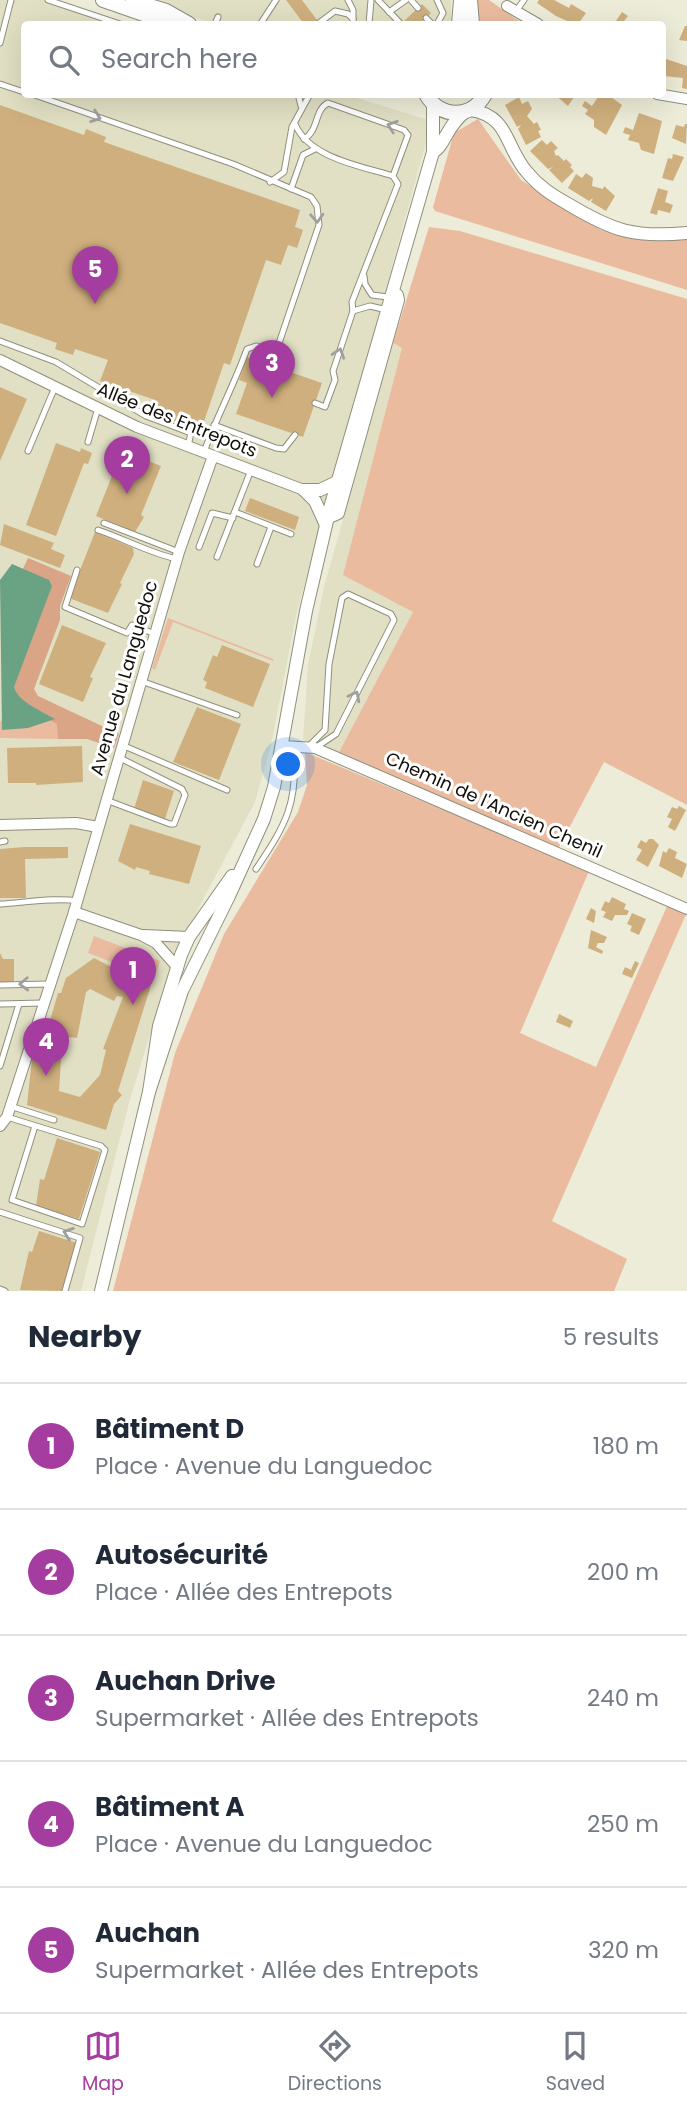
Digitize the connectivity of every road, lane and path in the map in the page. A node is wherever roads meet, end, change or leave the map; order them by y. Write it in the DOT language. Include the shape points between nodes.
graph roads {
  1 [pos="12,0"];
  2 [pos="48,0"];
  3 [pos="103,0"];
  4 [pos="128,0"];
  5 [pos="276,0"];
  6 [pos="371,0"];
  7 [pos="379,0"];
  8 [pos="408,0"];
  9 [pos="437,0"];
  10 [pos="461,0"];
  11 [pos="470,0"];
  12 [pos="524,0"];
  13 [pos="352,1"];
  14 [pos="418,8"];
  15 [pos="511,8"];
  16 [pos="389,12"];
  17 [pos="218,17"];
  18 [pos="426,18"];
  19 [pos="111,21"];
  20 [pos="163,21"];
  21 [pos="183,21"];
  22 [pos="216,21"];
  23 [pos="262,21"];
  24 [pos="322,21"];
  25 [pos="352,21"];
  26 [pos="353,21"];
  27 [pos="369,21"];
  28 [pos="398,21"];
  29 [pos="430,21"];
  30 [pos="437,21"];
  31 [pos="459,21"];
  32 [pos="472,21"];
  33 [pos="533,21"];
  34 [pos="0,43"];
  35 [pos="0,84"];
  36 [pos="21,91"];
  37 [pos="666,96"];
  38 [pos="43,98"];
  39 [pos="299,98"];
  40 [pos="307,98"];
  41 [pos="427,98"];
  42 [pos="428,98"];
  43 [pos="482,98"];
  44 [pos="487,98"];
  45 [pos="687,99"];
  46 [pos="301,106"];
  47 [pos="468,111"];
  48 [pos="491,115"];
  49 [pos="295,124"];
  50 [pos="304,139"];
  51 [pos="318,150"];
  52 [pos="433,152"];
  53 [pos="393,176"];
  54 [pos="270,181"];
  55 [pos="291,189"];
  56 [pos="687,233"];
  57 [pos="364,276"];
  58 [pos="395,295"];
  59 [pos="386,310"];
  60 [pos="353,311"];
  61 [pos="0,341"];
  62 [pos="0,360"];
  63 [pos="55,387"];
  64 [pos="315,403"];
  65 [pos="98,408"];
  66 [pos="214,425"];
  67 [pos="295,435"];
  68 [pos="88,442"];
  69 [pos="188,446"];
  70 [pos="28,451"];
  71 [pos="208,454"];
  72 [pos="251,470"];
  73 [pos="337,482"];
  74 [pos="309,491"];
  75 [pos="234,515"];
  76 [pos="328,517"];
  77 [pos="104,523"];
  78 [pos="271,527"];
  79 [pos="98,530"];
  80 [pos="290,534"];
  81 [pos="199,547"];
  82 [pos="178,555"];
  83 [pos="217,557"];
  84 [pos="257,564"];
  85 [pos="77,570"];
  86 [pos="155,634"];
  87 [pos="141,681"];
  88 [pos="237,715"];
  89 [pos="325,718"];
  90 [pos="339,727"];
  91 [pos="122,745"];
  92 [pos="288,746"];
  93 [pos="311,748"];
  94 [pos="118,757"];
  95 [pos="227,790"];
  96 [pos="106,800"];
  97 [pos="0,825"];
  98 [pos="98,827"];
  99 [pos="243,862"];
  100 [pos="256,869"];
  101 [pos="0,904"];
  102 [pos="75,906"];
  103 [pos="687,909"];
  104 [pos="141,935"];
  105 [pos="189,937"];
  106 [pos="204,944"];
  107 [pos="187,956"];
  108 [pos="178,968"];
  109 [pos="49,984"];
  110 [pos="0,985"];
  111 [pos="43,1003"];
  112 [pos="0,1004"];
  113 [pos="19,1004"];
  114 [pos="171,1024"];
  115 [pos="0,1066"];
  116 [pos="149,1092"];
  117 [pos="6,1117"];
  118 [pos="54,1120"];
  119 [pos="35,1126"];
  120 [pos="0,1212"];
  121 [pos="65,1291"];
  122 [pos="101,1291"];
  1 -- 34 [label="lane"];
  2 -- 19 [label="lane"];
  3 -- 20 [label="main road"];
  4 -- 21 [label="main road"];
  5 -- 23 [label="lane"];
  6 -- 27 [label="lane"];
  7 -- 16 [label="lane"];
  8 -- 14 [label="lane"];
  8 -- 16 [label="lane"];
  9 -- 30 [label="lane" via="443,13"];
  10 -- 31 [label="main road"];
  11 -- 32 [label="main road"];
  12 -- 15 [label="lane"];
  13 -- 26 [label="lane"];
  15 -- 33 [label="street"];
  16 -- 28 [label="lane"];
  17 -- 22 [label="lane"];
  18 -- 29 [label="lane"];
  24 -- 25 [label="lane" via="335,11 348,13"];
  35 -- 36 [label="lane"];
  37 -- 45 [label="street"];
  38 -- 54 [label="lane, one-way"];
  39 -- 46 [label="lane"];
  40 -- 46 [label="lane"];
  41 -- 52 [label="street"];
  42 -- 47 [label="main road" via="448,113"];
  43 -- 47 [label="main road"];
  44 -- 48 [label="street"];
  46 -- 49 [label="lane"];
  47 -- 48 [label="street"];
  47 -- 52 [label="street" via="450,124"];
  48 -- 56 [label="street" via="537,184 604,226 651,235"];
  49 -- 50 [label="lane"];
  49 -- 54 [label="lane" via="284,172"];
  50 -- 51 [label="lane"];
  53 -- 50 [label="lane, one-way" via="408,135 404,130 326,104 314,132"];
  51 -- 53 [label="lane"];
  51 -- 55 [label="lane" via="303,155"];
  52 -- 58 [label="street"];
  53 -- 57 [label="lane" via="398,184"];
  54 -- 55 [label="lane"];
  55 -- 66 [label="lane, one-way" via="311,197 319,213 306,266 275,352 256,346 247,349"];
  57 -- 58 [label="lane" via="372,295"];
  57 -- 60 [label="lane" via="352,302"];
  58 -- 59 [label="street"];
  58 -- 76 [label="street" via="338,513"];
  59 -- 60 [label="lane" via="370,306"];
  59 -- 73 [label="street"];
  64 -- 60 [label="lane, one-way" via="325,407"];
  61 -- 69 [label="lane" via="56,362 146,416 191,433"];
  62 -- 63 [label="street, Allée des Entrepots"];
  63 -- 65 [label="street, Allée des Entrepots"];
  63 -- 70 [label="lane"];
  65 -- 68 [label="lane"];
  65 -- 69 [label="street, Allée des Entrepots"];
  66 -- 67 [label="lane" via="284,449"];
  66 -- 71 [label="lane"];
  69 -- 71 [label="street, Allée des Entrepots"];
  71 -- 72 [label="street, Allée des Entrepots"];
  71 -- 82 [label="street, Avenue du Languedoc"];
  72 -- 74 [label="street, Allée des Entrepots"];
  72 -- 75 [label="lane"];
  73 -- 74 [label="street"];
  73 -- 76 [label="street"];
  74 -- 76 [label="street"];
  75 -- 78 [label="lane"];
  75 -- 81 [label="lane" via="212,513"];
  75 -- 83 [label="lane"];
  76 -- 92 [label="street" via="306,611"];
  77 -- 82 [label="lane"];
  78 -- 80 [label="lane"];
  78 -- 84 [label="lane"];
  79 -- 82 [label="lane" via="156,555"];
  82 -- 86 [label="street, Avenue du Languedoc"];
  85 -- 86 [label="lane" via="65,607 127,633 132,625"];
  86 -- 87 [label="street, Avenue du Languedoc"];
  87 -- 88 [label="lane"];
  87 -- 91 [label="street, Avenue du Languedoc"];
  89 -- 90 [label="lane"];
  90 -- 89 [label="lane, one-way" via="394,620 391,614 348,594 342,598 329,661"];
  89 -- 93 [label="lane" via="323,735"];
  90 -- 93 [label="lane" via="334,736"];
  91 -- 94 [label="street, Avenue du Languedoc"];
  91 -- 95 [label="lane"];
  92 -- 93 [label="street, Chemin de l'Ancien Chenil"];
  92 -- 99 [label="street" via="264,819"];
  92 -- 100 [label="lane" via="295,790 285,826"];
  93 -- 103 [label="street, Chemin de l'Ancien Chenil"];
  94 -- 96 [label="street, Avenue du Languedoc"];
  94 -- 96 [label="lane" via="182,789 185,795 174,824"];
  96 -- 98 [label="street, Avenue du Languedoc"];
  97 -- 98 [label="street" via="76,823"];
  98 -- 102 [label="street, Avenue du Languedoc"];
  99 -- 105 [label="street"];
  99 -- 106 [label="street"];
  101 -- 102 [label="lane" via="48,903 63,898"];
  102 -- 104 [label="street"];
  102 -- 109 [label="street, Avenue du Languedoc"];
  104 -- 105 [label="street"];
  104 -- 108 [label="street" via="156,943"];
  105 -- 107 [label="street"];
  105 -- 108 [label="street"];
  106 -- 107 [label="street"];
  106 -- 114 [label="street"];
  107 -- 108 [label="street"];
  107 -- 114 [label="street"];
  108 -- 116 [label="street" via="159,1026"];
  109 -- 110 [label="lane, one-way"];
  109 -- 111 [label="street, Avenue du Languedoc"];
  111 -- 113 [label="lane"];
  111 -- 117 [label="street, Avenue du Languedoc"];
  112 -- 113 [label="lane"];
  113 -- 115 [label="lane"];
  114 -- 116 [label="street"];
  116 -- 122 [label="street"];
  117 -- 118 [label="lane"];
  117 -- 119 [label="lane"];
  119 -- 119 [label="lane" via="105,1150 82,1224 12,1200"];
  121 -- 120 [label="lane, one-way" via="80,1238"];
}
